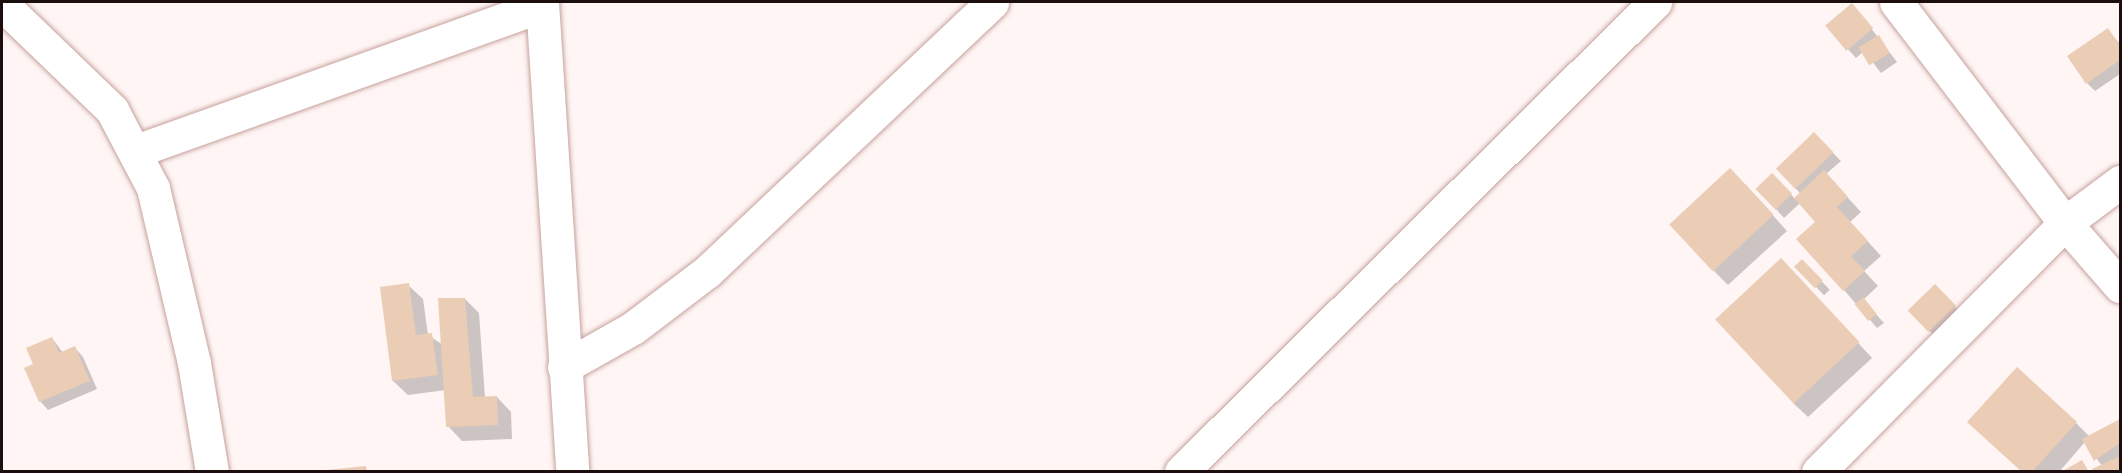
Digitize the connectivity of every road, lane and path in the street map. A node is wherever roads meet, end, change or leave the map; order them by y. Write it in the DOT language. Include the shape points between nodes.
graph roads {
  1 [pos="992,2"];
  2 [pos="1655,2"];
  3 [pos="1896,2"];
  4 [pos="2,4"];
  5 [pos="541,4"];
  6 [pos="136,151"];
  7 [pos="2121,182"];
  8 [pos="2065,222"];
  9 [pos="2121,286"];
  10 [pos="564,367"];
  11 [pos="212,471"];
  12 [pos="572,471"];
  13 [pos="1181,471"];
  14 [pos="1818,471"];
  1 -- 10 [label="street" via="708,271 633,328"];
  2 -- 13 [label="street"];
  3 -- 8 [label="street"];
  4 -- 6 [label="street" via="112,110"];
  5 -- 6 [label="street"];
  5 -- 10 [label="street"];
  6 -- 11 [label="street" via="153,188 194,363"];
  7 -- 8 [label="street"];
  8 -- 9 [label="street"];
  8 -- 14 [label="street"];
  10 -- 12 [label="street"];
}
